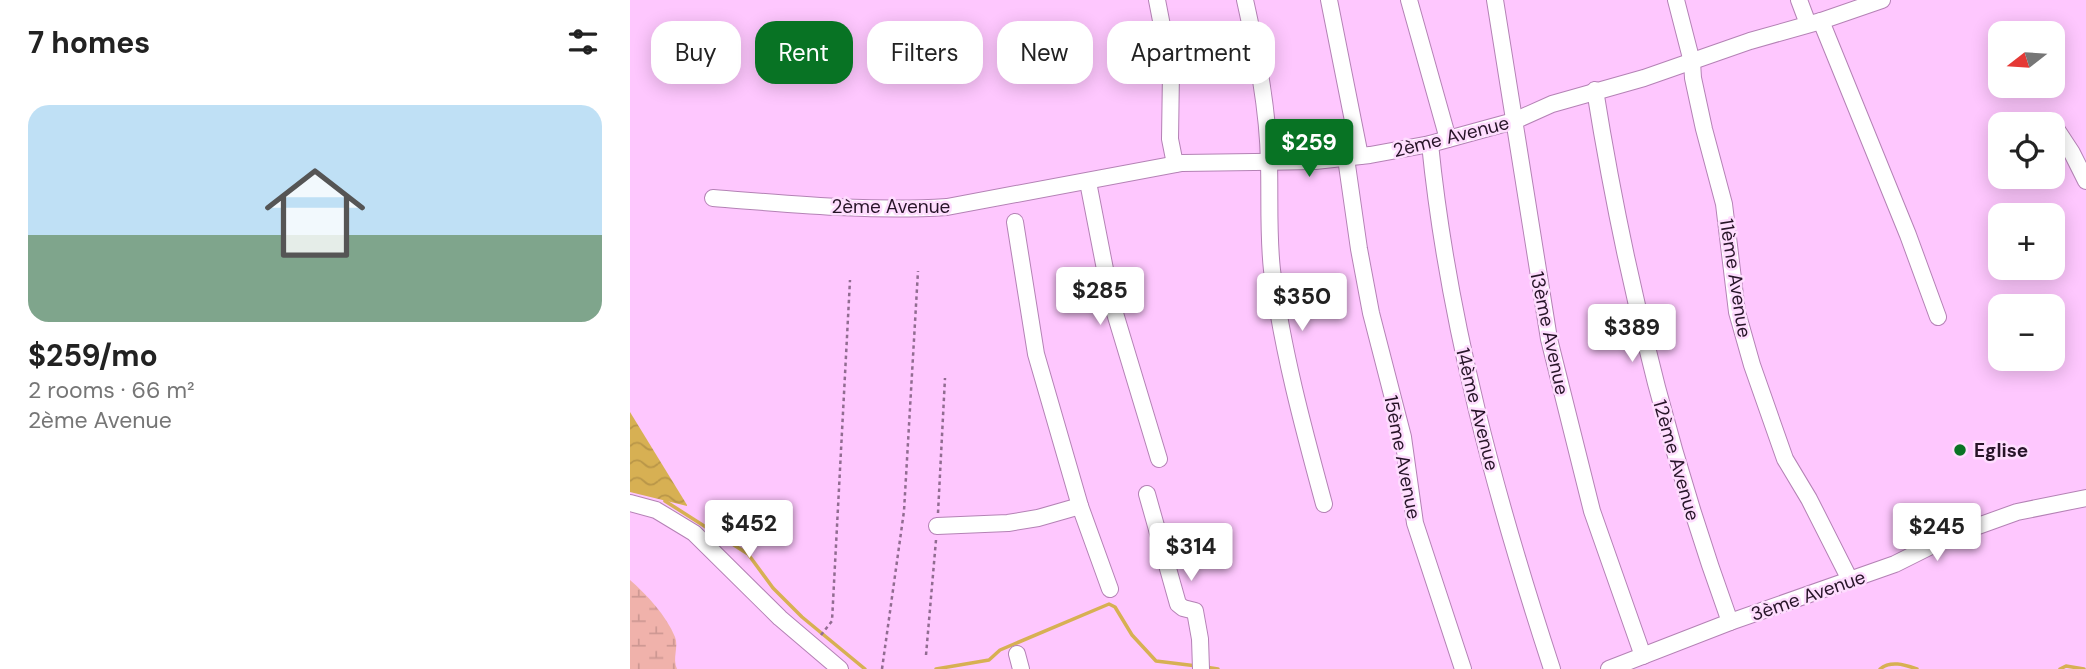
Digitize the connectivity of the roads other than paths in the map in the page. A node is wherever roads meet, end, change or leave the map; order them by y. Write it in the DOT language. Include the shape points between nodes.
graph roads {
  1 [pos="1157,0"];
  2 [pos="1245,0"];
  3 [pos="1329,0"];
  4 [pos="1409,0"];
  5 [pos="1495,0"];
  6 [pos="1676,0"];
  7 [pos="1799,0"];
  8 [pos="1876,1"];
  9 [pos="1814,23"];
  10 [pos="1692,62"];
  11 [pos="1595,90"];
  12 [pos="1514,121"];
  13 [pos="1448,139"];
  14 [pos="2065,142"];
  15 [pos="1430,144"];
  16 [pos="1353,157"];
  17 [pos="1269,162"];
  18 [pos="1175,164"];
  19 [pos="2086,181"];
  20 [pos="1088,183"];
  21 [pos="713,198"];
  22 [pos="1015,222"];
  23 [pos="1938,317"];
  24 [pos="1159,459"];
  25 [pos="1147,494"];
  26 [pos="2086,498"];
  27 [pos="630,503"];
  28 [pos="1324,504"];
  29 [pos="1080,506"];
  30 [pos="937,526"];
  31 [pos="1850,580"];
  32 [pos="1110,589"];
  33 [pos="1730,622"];
  34 [pos="1643,656"];
  35 [pos="840,669"];
  36 [pos="1201,669"];
  37 [pos="1463,669"];
  38 [pos="1552,669"];
  39 [pos="1609,669"];
  1 -- 18 [label="street" via="1171,72 1170,139"];
  2 -- 17 [label="street" via="1261,81"];
  3 -- 16 [label="street, 15ème Avenue"];
  4 -- 13 [label="street"];
  5 -- 12 [label="street, 13ème Avenue"];
  6 -- 10 [label="street, 11ème Avenue"];
  7 -- 9 [label="street"];
  8 -- 9 [label="street, 2ème Avenue"];
  9 -- 10 [label="street, 2ème Avenue"];
  9 -- 23 [label="street" via="1908,235"];
  10 -- 11 [label="street, 2ème Avenue"];
  10 -- 31 [label="street, 11ème Avenue" via="1724,204 1737,312 1752,365 1785,459"];
  11 -- 12 [label="street, 2ème Avenue"];
  11 -- 33 [label="street, 12ème Avenue" via="1621,238 1654,379 1691,513"];
  12 -- 13 [label="street, 2ème Avenue"];
  12 -- 34 [label="street, 13ème Avenue" via="1549,339 1592,511"];
  13 -- 15 [label="street, 2ème Avenue"];
  14 -- 19 [label="street"];
  15 -- 16 [label="street, 2ème Avenue"];
  15 -- 38 [label="street, 14ème Avenue" via="1444,258 1463,348 1513,549"];
  16 -- 17 [label="street, 2ème Avenue"];
  16 -- 37 [label="street, 15ème Avenue" via="1359,250 1403,437 1415,523"];
  17 -- 18 [label="street, 2ème Avenue"];
  17 -- 28 [label="street" via="1274,282"];
  18 -- 20 [label="street, 2ème Avenue"];
  20 -- 21 [label="street, 2ème Avenue" via="968,205 917,209"];
  20 -- 24 [label="street" via="1111,300"];
  22 -- 29 [label="street" via="1036,354"];
  25 -- 36 [label="street" via="1178,604 1195,611"];
  26 -- 31 [label="street, 3ème Avenue" via="2017,512"];
  27 -- 35 [label="street" via="656,510 694,533 780,618"];
  29 -- 30 [label="street" via="1008,523"];
  29 -- 32 [label="street"];
  31 -- 33 [label="street, 3ème Avenue"];
  33 -- 34 [label="street, 3ème Avenue"];
  34 -- 39 [label="street, 3ème Avenue"];
}
